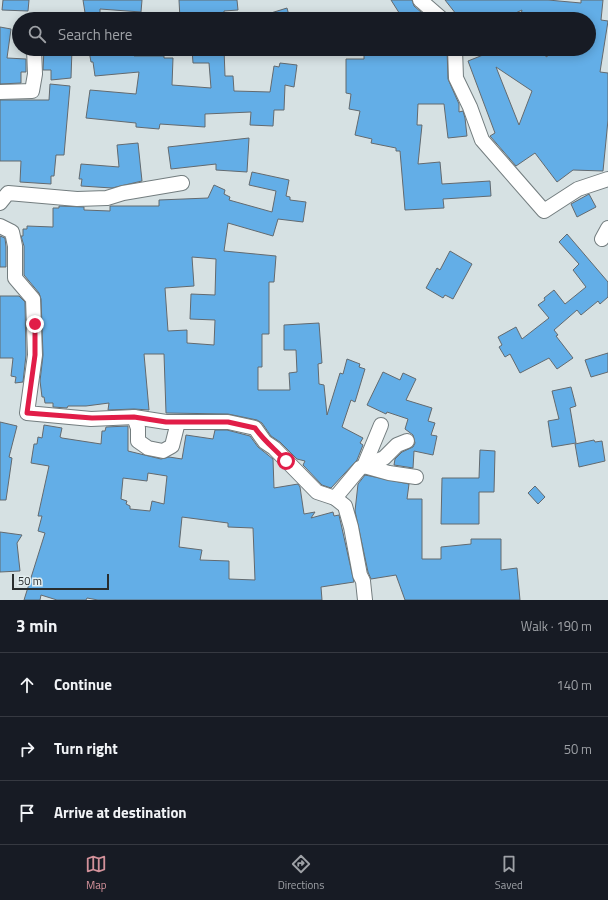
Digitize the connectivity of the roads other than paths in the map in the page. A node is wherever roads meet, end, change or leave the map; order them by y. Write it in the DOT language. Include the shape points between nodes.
graph roads {
  1 [pos="423,1"];
  2 [pos="435,12"];
  3 [pos="34,56"];
  4 [pos="455,56"];
  5 [pos="0,92"];
  6 [pos="608,179"];
  7 [pos="182,183"];
  8 [pos="0,203"];
  9 [pos="0,226"];
  10 [pos="134,417"];
  11 [pos="178,422"];
  12 [pos="381,425"];
  13 [pos="407,441"];
  14 [pos="364,466"];
  15 [pos="416,477"];
  16 [pos="335,498"];
  17 [pos="365,600"];
  1 -- 2 [label="street"];
  3 -- 5 [label="street" via="32,91"];
  4 -- 6 [label="street" via="456,78 482,140 544,211 578,189"];
  7 -- 8 [label="street" via="107,198 77,199 8,193"];
  9 -- 10 [label="street" via="12,232 15,246 15,278 33,299 35,355 27,413 92,418"];
  10 -- 11 [label="street"];
  10 -- 11 [label="street" via="138,428 138,441 148,448 163,451 172,446"];
  11 -- 16 [label="street" via="228,422 255,428 265,442 317,492"];
  12 -- 14 [label="street"];
  13 -- 14 [label="street" via="397,445 384,458"];
  14 -- 15 [label="street"];
  14 -- 16 [label="street"];
  16 -- 17 [label="street" via="345,506 358,568 364,583"];
}
